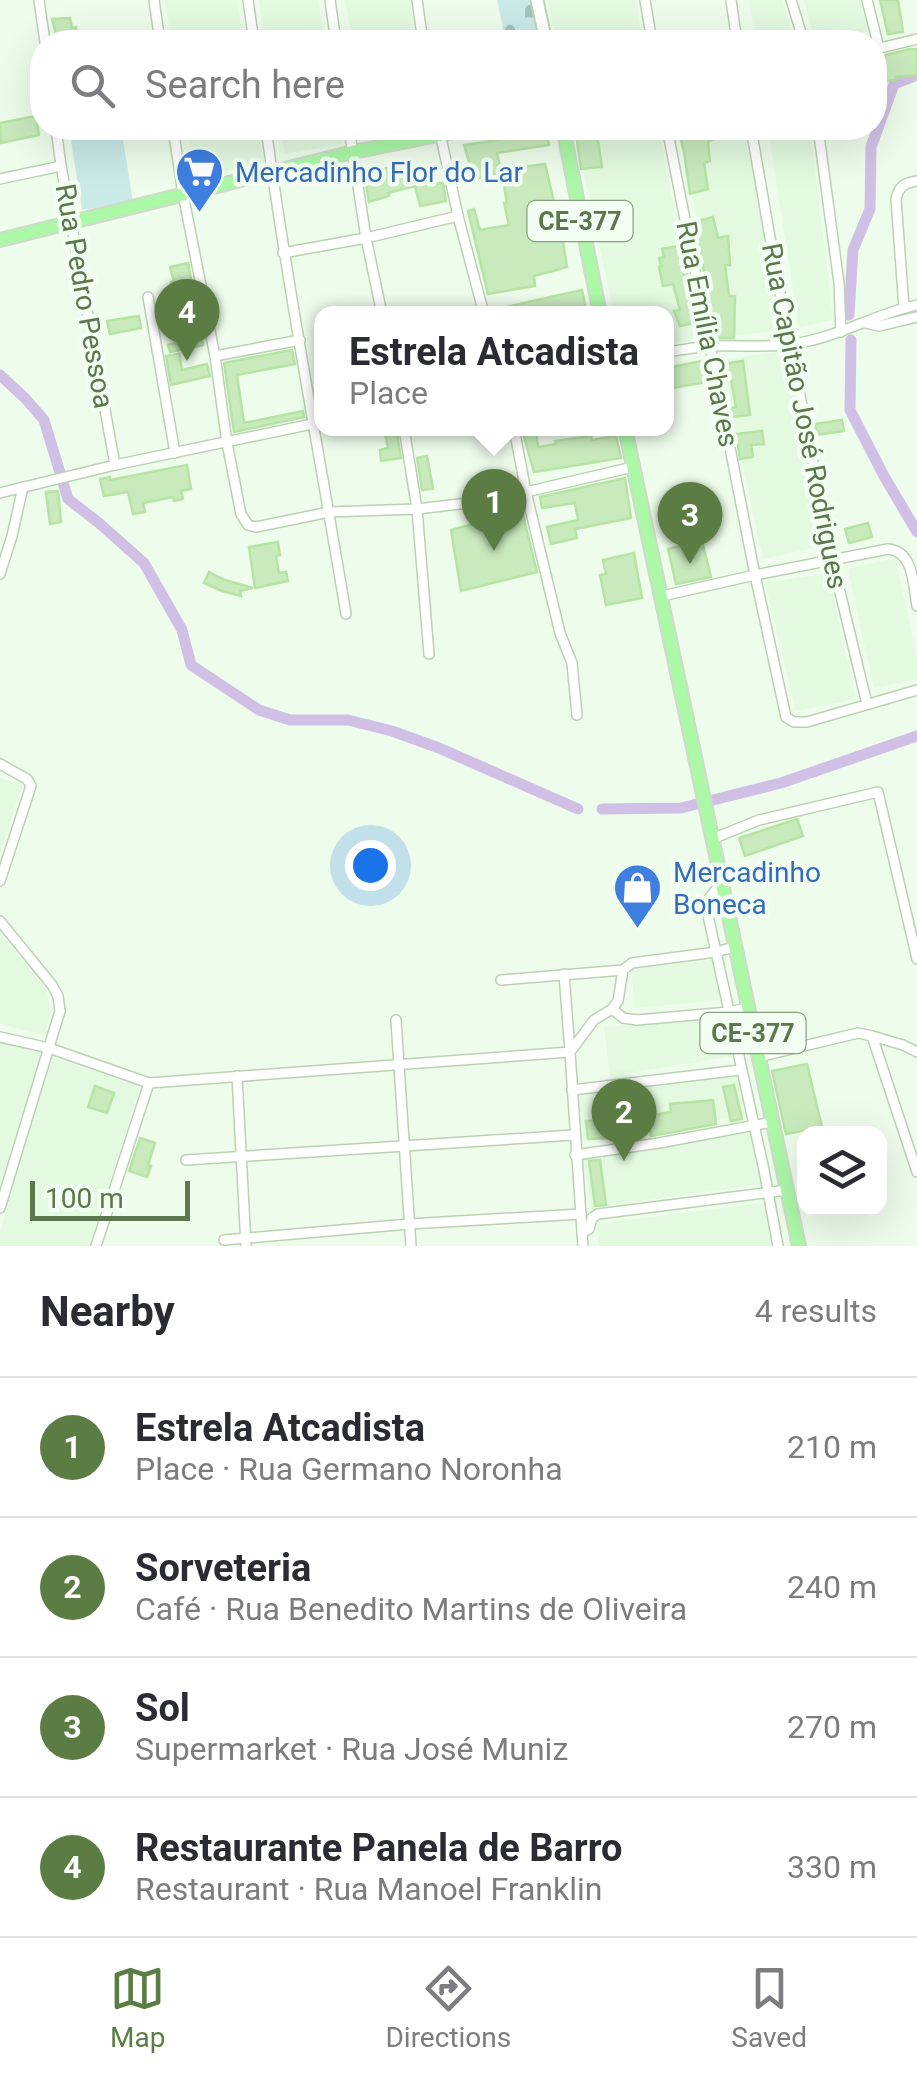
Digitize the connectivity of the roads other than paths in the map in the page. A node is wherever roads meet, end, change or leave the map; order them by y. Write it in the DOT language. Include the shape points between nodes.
graph roads {
  1 [pos="40,0"];
  2 [pos="154,0"];
  3 [pos="248,0"];
  4 [pos="330,0"];
  5 [pos="416,0"];
  6 [pos="536,0"];
  7 [pos="645,0"];
  8 [pos="731,0"];
  9 [pos="791,0"];
  10 [pos="868,0"];
  11 [pos="44,30"];
  12 [pos="158,30"];
  13 [pos="252,30"];
  14 [pos="334,30"];
  15 [pos="422,30"];
  16 [pos="543,30"];
  17 [pos="650,30"];
  18 [pos="735,30"];
  19 [pos="800,30"];
  20 [pos="874,30"];
  21 [pos="917,39"];
  22 [pos="887,46"];
  23 [pos="58,140"];
  24 [pos="175,140"];
  25 [pos="268,140"];
  26 [pos="351,140"];
  27 [pos="403,140"];
  28 [pos="442,140"];
  29 [pos="564,140"];
  30 [pos="670,140"];
  31 [pos="753,140"];
  32 [pos="820,140"];
  33 [pos="353,152"];
  34 [pos="61,166"];
  35 [pos="272,174"];
  36 [pos="0,179"];
  37 [pos="917,180"];
  38 [pos="183,194"];
  39 [pos="458,216"];
  40 [pos="72,222"];
  41 [pos="366,238"];
  42 [pos="0,240"];
  43 [pos="283,252"];
  44 [pos="148,297"];
  45 [pos="917,305"];
  46 [pos="380,306"];
  47 [pos="482,306"];
  48 [pos="598,306"];
  49 [pos="904,308"];
  50 [pos="917,318"];
  51 [pos="866,323"];
  52 [pos="841,332"];
  53 [pos="300,340"];
  54 [pos="791,344"];
  55 [pos="710,346"];
  56 [pos="674,351"];
  57 [pos="215,356"];
  58 [pos="314,405"];
  59 [pos="314,424"];
  60 [pos="320,436"];
  61 [pos="405,436"];
  62 [pos="516,436"];
  63 [pos="627,436"];
  64 [pos="227,443"];
  65 [pos="174,453"];
  66 [pos="115,465"];
  67 [pos="633,467"];
  68 [pos="23,487"];
  69 [pos="526,492"];
  70 [pos="0,493"];
  71 [pos="417,508"];
  72 [pos="329,512"];
  73 [pos="832,559"];
  74 [pos="0,574"];
  75 [pos="755,575"];
  76 [pos="662,596"];
  77 [pos="917,606"];
  78 [pos="346,614"];
  79 [pos="428,654"];
  80 [pos="917,690"];
  81 [pos="867,704"];
  82 [pos="577,715"];
  83 [pos="0,764"];
  84 [pos="712,839"];
  85 [pos="0,880"];
  86 [pos="721,883"];
  87 [pos="0,921"];
  88 [pos="734,947"];
  89 [pos="716,952"];
  90 [pos="917,958"];
  91 [pos="623,970"];
  92 [pos="564,974"];
  93 [pos="501,980"];
  94 [pos="612,1008"];
  95 [pos="747,1008"];
  96 [pos="729,1012"];
  97 [pos="396,1020"];
  98 [pos="872,1036"];
  99 [pos="0,1037"];
  100 [pos="49,1048"];
  101 [pos="570,1052"];
  102 [pos="917,1052"];
  103 [pos="758,1057"];
  104 [pos="399,1066"];
  105 [pos="740,1070"];
  106 [pos="237,1076"];
  107 [pos="150,1083"];
  108 [pos="572,1090"];
  109 [pos="772,1122"];
  110 [pos="753,1126"];
  111 [pos="574,1135"];
  112 [pos="404,1146"];
  113 [pos="575,1155"];
  114 [pos="240,1157"];
  115 [pos="186,1160"];
  116 [pos="917,1172"];
  117 [pos="788,1190"];
  118 [pos="768,1193"];
  119 [pos="0,1208"];
  120 [pos="581,1214"];
  121 [pos="409,1224"];
  122 [pos="582,1232"];
  123 [pos="224,1240"];
  124 [pos="245,1242"];
  125 [pos="99,1245"];
  126 [pos="411,1246"];
  127 [pos="583,1246"];
  128 [pos="778,1246"];
  129 [pos="799,1246"];
  1 -- 11 [label="street"];
  2 -- 12 [label="street"];
  3 -- 13 [label="street"];
  4 -- 14 [label="street"];
  5 -- 15 [label="street"];
  6 -- 16 [label="main road"];
  7 -- 17 [label="street"];
  8 -- 18 [label="street"];
  9 -- 19 [label="street"];
  10 -- 20 [label="street"];
  21 -- 22 [label="street"];
  23 -- 34 [label="street, Rua Pedro Pessoa"];
  24 -- 38 [label="street"];
  25 -- 35 [label="street"];
  26 -- 33 [label="street"];
  27 -- 33 [label="main road"];
  28 -- 39 [label="street"];
  29 -- 48 [label="main road, CE-377"];
  30 -- 55 [label="street, Rua Emília Chaves"];
  31 -- 54 [label="street, Rua Capitão José Rodrigues"];
  32 -- 52 [label="street"];
  33 -- 35 [label="main road"];
  33 -- 41 [label="street"];
  34 -- 36 [label="street"];
  34 -- 40 [label="street, Rua Pedro Pessoa"];
  35 -- 38 [label="main road"];
  35 -- 43 [label="street"];
  37 -- 49 [label="street" via="902,185 896,199"];
  38 -- 40 [label="main road"];
  38 -- 57 [label="street"];
  39 -- 41 [label="street"];
  39 -- 47 [label="street"];
  40 -- 42 [label="main road"];
  40 -- 66 [label="street, Rua Pedro Pessoa"];
  41 -- 43 [label="street"];
  41 -- 46 [label="street"];
  43 -- 53 [label="street"];
  44 -- 65 [label="street"];
  45 -- 49 [label="street"];
  49 -- 51 [label="street"];
  50 -- 51 [label="street"];
  51 -- 52 [label="street"];
  52 -- 54 [label="street"];
  53 -- 57 [label="street"];
  53 -- 58 [label="street"];
  54 -- 55 [label="street"];
  54 -- 73 [label="street, Rua Capitão José Rodrigues"];
  55 -- 56 [label="street"];
  55 -- 75 [label="street, Rua Emília Chaves"];
  57 -- 64 [label="street"];
  59 -- 64 [label="street"];
  60 -- 72 [label="street"];
  61 -- 71 [label="street"];
  62 -- 69 [label="street"];
  63 -- 67 [label="main road, CE-377"];
  64 -- 65 [label="street"];
  64 -- 72 [label="street" via="248,526"];
  65 -- 66 [label="street"];
  66 -- 68 [label="street"];
  67 -- 69 [label="street"];
  67 -- 76 [label="main road, CE-377"];
  68 -- 70 [label="street"];
  68 -- 74 [label="street"];
  69 -- 71 [label="street"];
  69 -- 82 [label="street" via="572,663"];
  71 -- 72 [label="street"];
  71 -- 79 [label="street"];
  72 -- 78 [label="street"];
  73 -- 75 [label="street"];
  73 -- 77 [label="street" via="897,550 910,566"];
  73 -- 81 [label="street, Rua Capitão José Rodrigues"];
  75 -- 76 [label="street"];
  75 -- 81 [label="street, Rua Emília Chaves" via="786,717 799,723"];
  76 -- 84 [label="main road, CE-377"];
  80 -- 81 [label="street"];
  83 -- 85 [label="street" via="31,786"];
  84 -- 86 [label="main road, CE-377"];
  84 -- 90 [label="street" via="759,820 878,792"];
  86 -- 88 [label="main road, CE-377"];
  86 -- 89 [label="street" via="706,904"];
  87 -- 100 [label="street" via="58,996"];
  88 -- 89 [label="street"];
  88 -- 95 [label="main road, CE-377"];
  89 -- 91 [label="street" via="636,962"];
  89 -- 96 [label="street"];
  91 -- 92 [label="street"];
  91 -- 94 [label="street"];
  92 -- 93 [label="street"];
  92 -- 101 [label="street"];
  94 -- 96 [label="street" via="637,1020"];
  94 -- 101 [label="street"];
  95 -- 96 [label="street"];
  95 -- 103 [label="main road, CE-377"];
  96 -- 105 [label="street"];
  97 -- 104 [label="street"];
  98 -- 102 [label="street"];
  98 -- 103 [label="street" via="858,1033"];
  98 -- 116 [label="street"];
  99 -- 100 [label="street"];
  100 -- 107 [label="street"];
  100 -- 119 [label="street"];
  101 -- 104 [label="street"];
  101 -- 108 [label="street"];
  103 -- 109 [label="main road, CE-377"];
  104 -- 106 [label="street"];
  104 -- 112 [label="street"];
  105 -- 108 [label="street"];
  105 -- 110 [label="street"];
  106 -- 107 [label="street"];
  106 -- 114 [label="street"];
  107 -- 125 [label="street"];
  108 -- 111 [label="street"];
  109 -- 110 [label="street"];
  109 -- 117 [label="main road, CE-377"];
  110 -- 113 [label="street"];
  110 -- 118 [label="street"];
  111 -- 112 [label="street"];
  111 -- 113 [label="street"];
  112 -- 114 [label="street"];
  112 -- 121 [label="street"];
  113 -- 120 [label="street"];
  114 -- 115 [label="street"];
  114 -- 124 [label="street"];
  117 -- 118 [label="street"];
  117 -- 129 [label="main road, CE-377"];
  118 -- 122 [label="street" via="598,1214"];
  118 -- 128 [label="street"];
  120 -- 121 [label="street"];
  120 -- 122 [label="street"];
  121 -- 124 [label="street"];
  121 -- 126 [label="street"];
  122 -- 127 [label="street"];
  123 -- 124 [label="street"];
}
